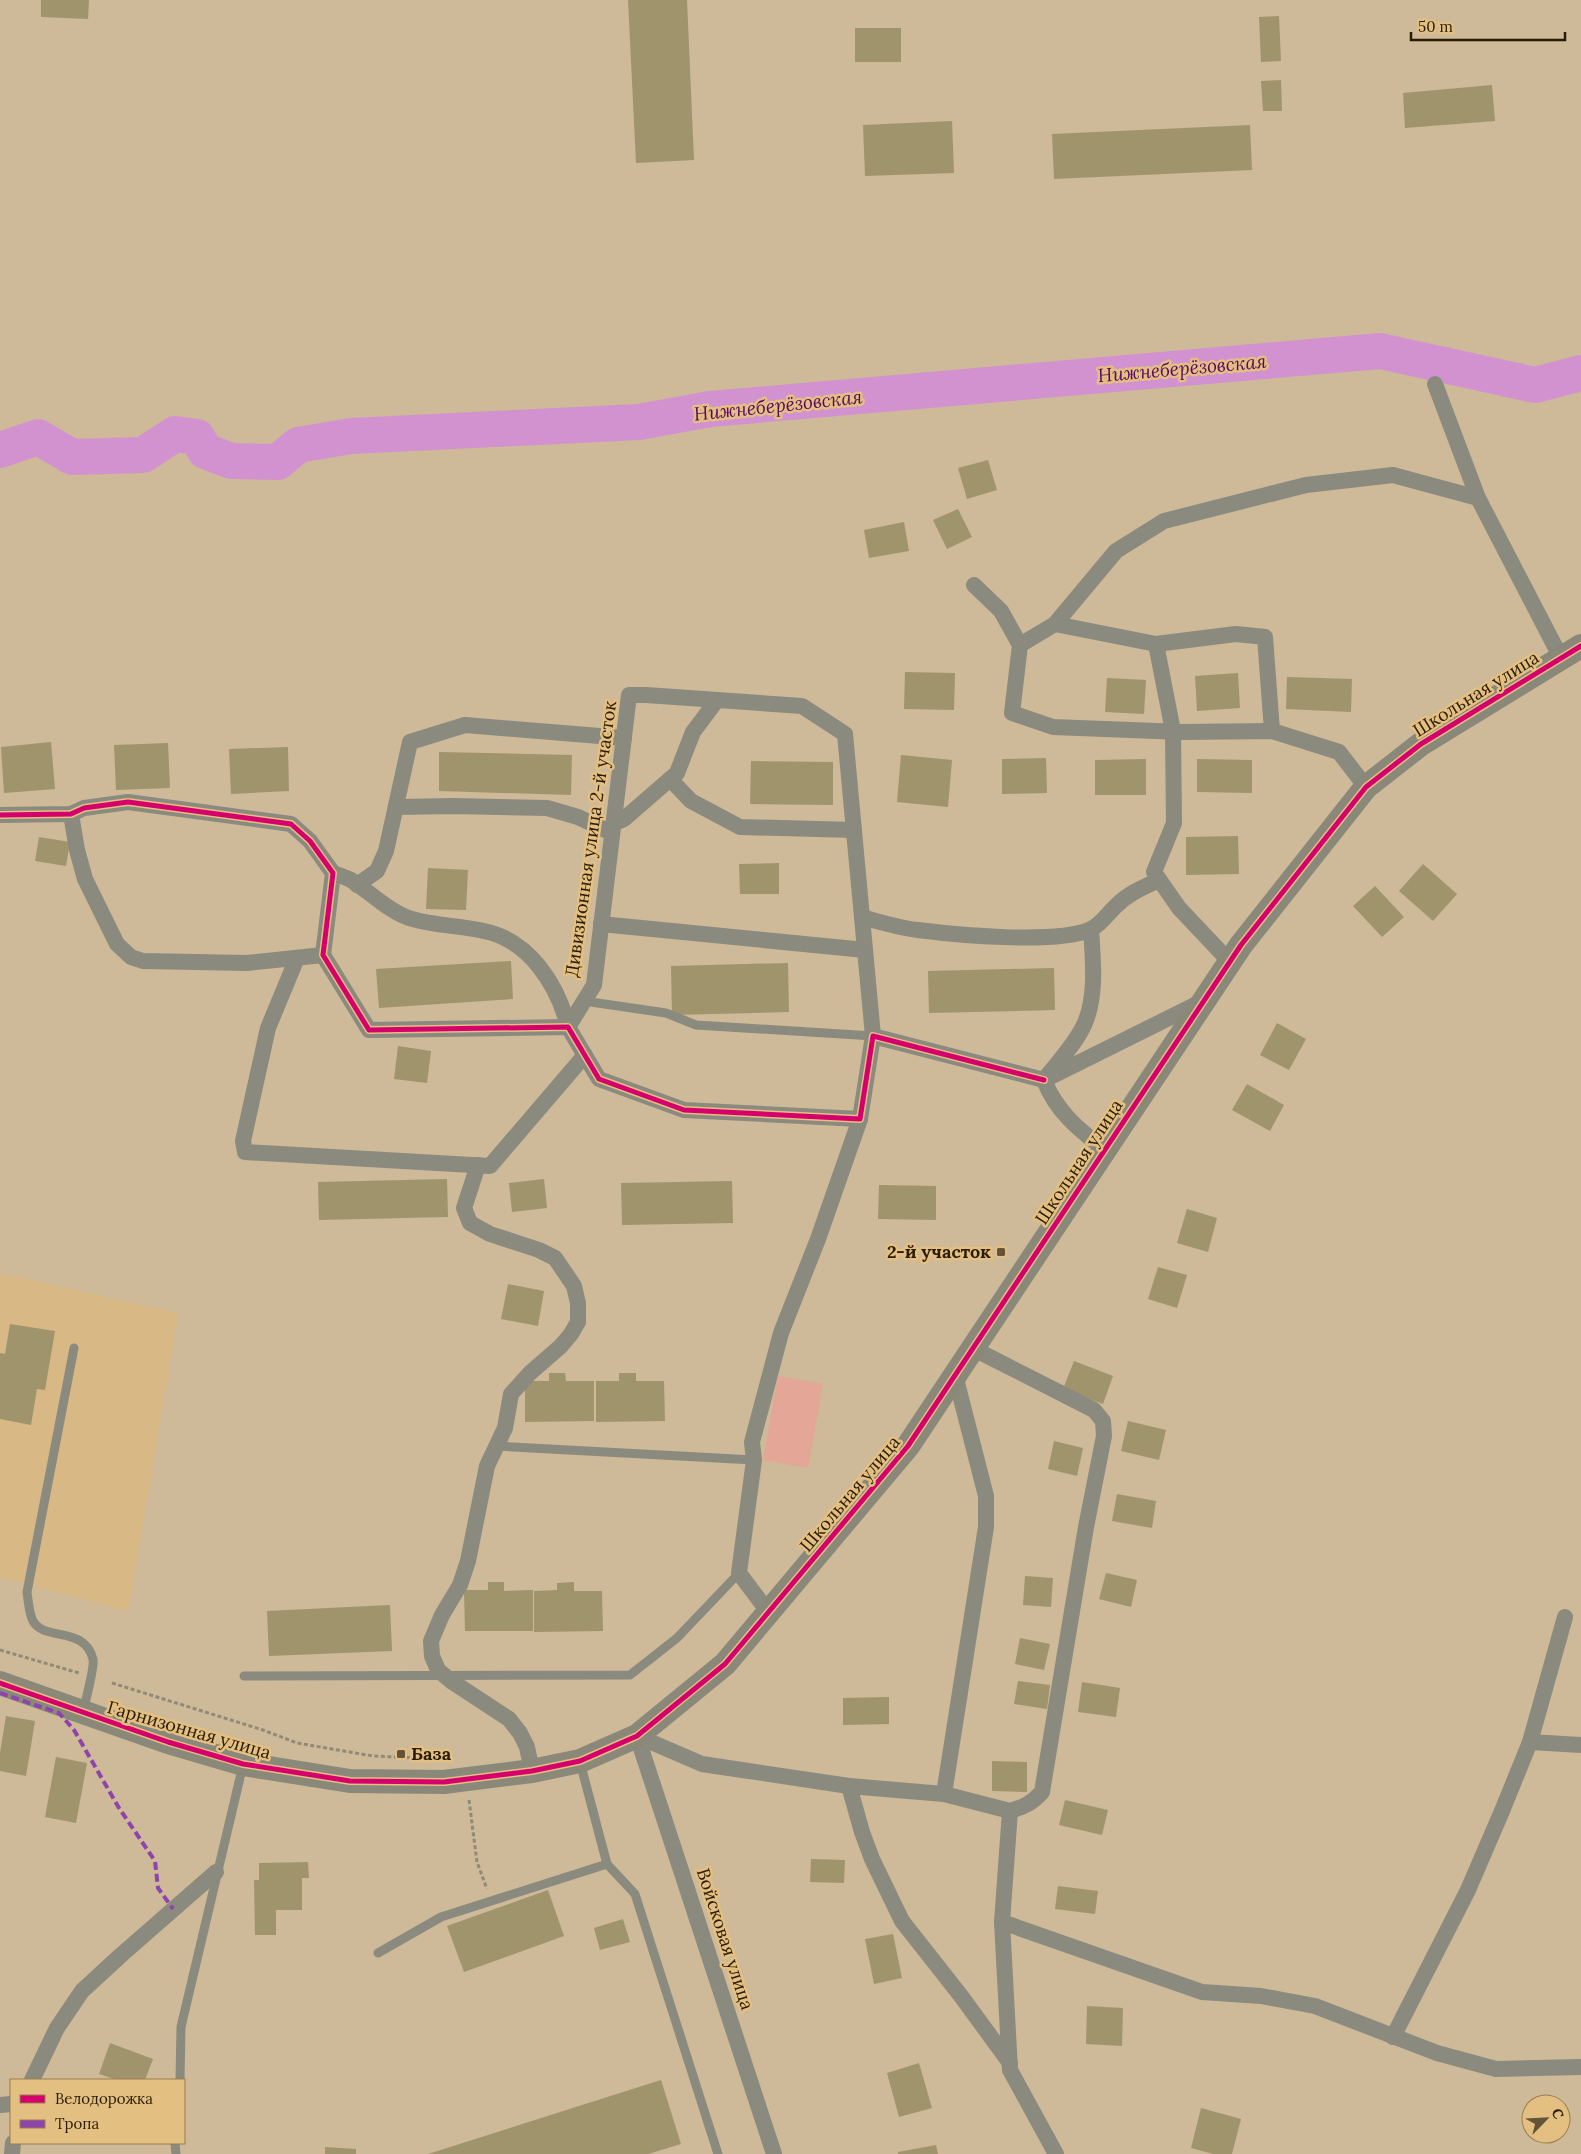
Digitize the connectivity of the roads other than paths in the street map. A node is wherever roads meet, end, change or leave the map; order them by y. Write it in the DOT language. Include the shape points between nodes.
graph roads {
  1 [pos="1435,384"];
  2 [pos="1478,498"];
  3 [pos="974,585"];
  4 [pos="1055,624"];
  5 [pos="1156,644"];
  6 [pos="1020,645"];
  7 [pos="1571,652"];
  8 [pos="716,700"];
  9 [pos="1173,731"];
  10 [pos="1272,731"];
  11 [pos="624,738"];
  12 [pos="670,779"];
  13 [pos="1366,787"];
  14 [pos="396,807"];
  15 [pos="71,814"];
  16 [pos="0,815"];
  17 [pos="613,829"];
  18 [pos="854,830"];
  19 [pos="333,873"];
  20 [pos="1159,880"];
  21 [pos="357,885"];
  22 [pos="862,917"];
  23 [pos="601,924"];
  24 [pos="1091,929"];
  25 [pos="865,950"];
  26 [pos="323,955"];
  27 [pos="297,958"];
  28 [pos="1230,962"];
  29 [pos="584,1001"];
  30 [pos="1204,1001"];
  31 [pos="568,1027"];
  32 [pos="873,1036"];
  33 [pos="585,1055"];
  34 [pos="1044,1080"];
  35 [pos="860,1119"];
  36 [pos="1104,1149"];
  37 [pos="478,1166"];
  38 [pos="74,1348"];
  39 [pos="974,1349"];
  40 [pos="955,1375"];
  41 [pos="496,1446"];
  42 [pos="754,1460"];
  43 [pos="739,1574"];
  44 [pos="770,1613"];
  45 [pos="1565,1617"];
  46 [pos="444,1675"];
  47 [pos="244,1676"];
  48 [pos="0,1683"];
  49 [pos="83,1712"];
  50 [pos="637,1736"];
  51 [pos="1530,1742"];
  52 [pos="1581,1745"];
  53 [pos="580,1761"];
  54 [pos="243,1764"];
  55 [pos="532,1771"];
  56 [pos="849,1786"];
  57 [pos="944,1794"];
  58 [pos="1010,1811"];
  59 [pos="607,1864"];
  60 [pos="216,1872"];
  61 [pos="1002,1922"];
  62 [pos="378,1953"];
  63 [pos="1393,2036"];
  64 [pos="1010,2063"];
  65 [pos="1581,2067"];
  66 [pos="32,2079"];
  67 [pos="180,2079"];
  68 [pos="718,2154"];
  69 [pos="774,2154"];
  70 [pos="1056,2154"];
  1 -- 2 [label="street"];
  2 -- 4 [label="street" via="1393,475 1306,484 1164,521 1116,551"];
  2 -- 7 [label="street"];
  3 -- 6 [label="street" via="1001,611"];
  4 -- 5 [label="street"];
  4 -- 6 [label="street"];
  5 -- 9 [label="street"];
  5 -- 10 [label="street" via="1236,634 1266,637"];
  6 -- 9 [label="street" via="1012,713 1053,727"];
  7 -- 13 [label="street, Школьная улица" via="1421,744"];
  8 -- 11 [label="street, Дивизионная улица 2-й участок" via="629,695"];
  8 -- 12 [label="street" via="693,732 677,772"];
  8 -- 18 [label="street, Дивизионная улица 2-й участок" via="802,706 845,734"];
  9 -- 10 [label="street"];
  9 -- 20 [label="street" via="1174,823 1154,872"];
  10 -- 13 [label="street" via="1339,752"];
  11 -- 14 [label="street" via="465,725 410,742"];
  11 -- 17 [label="street, Дивизионная улица 2-й участок"];
  12 -- 17 [label="street"];
  12 -- 18 [label="street" via="691,800 740,827"];
  13 -- 28 [label="street, Школьная улица"];
  14 -- 17 [label="street" via="547,808"];
  14 -- 21 [label="street" via="381,864 377,871"];
  15 -- 16 [label="street"];
  15 -- 19 [label="street" via="84,808 128,802 291,824 310,841"];
  15 -- 27 [label="street" via="85,879 118,944 131,957 143,961 247,963"];
  17 -- 23 [label="street, Дивизионная улица 2-й участок"];
  18 -- 22 [label="street, Дивизионная улица 2-й участок"];
  19 -- 21 [label="street"];
  19 -- 26 [label="street"];
  20 -- 24 [label="street" via="1133,892"];
  20 -- 28 [label="street" via="1179,908"];
  21 -- 31 [label="street" via="407,918 483,930 514,943 531,957 556,991"];
  22 -- 24 [label="street" via="916,930 1005,936 1053,936"];
  22 -- 25 [label="street, Дивизионная улица 2-й участок"];
  23 -- 25 [label="street"];
  23 -- 29 [label="street, Дивизионная улица 2-й участок" via="594,985"];
  24 -- 34 [label="street" via="1094,960 1092,992 1084,1024"];
  25 -- 32 [label="street, Дивизионная улица 2-й участок"];
  26 -- 27 [label="street"];
  26 -- 31 [label="street" via="369,1030"];
  27 -- 37 [label="street" via="268,1028 244,1132 245,1152"];
  28 -- 30 [label="street, Школьная улица"];
  29 -- 31 [label="street, Дивизионная улица 2-й участок"];
  29 -- 32 [label="lane" via="666,1013 696,1025"];
  30 -- 34 [label="street"];
  30 -- 36 [label="street, Школьная улица"];
  31 -- 33 [label="street"];
  32 -- 34 [label="street"];
  32 -- 35 [label="street, Дивизионная улица 2-й участок"];
  33 -- 35 [label="street" via="600,1079 684,1110"];
  33 -- 37 [label="street" via="490,1166"];
  34 -- 36 [label="street" via="1063,1114"];
  35 -- 42 [label="street, Дивизионная улица 2-й участок" via="781,1333 752,1442"];
  36 -- 39 [label="street, Школьная улица"];
  37 -- 41 [label="street" via="464,1208 470,1223 490,1234 555,1258 574,1286 578,1303 578,1322 571,1334 511,1394 505,1428"];
  38 -- 49 [label="lane" via="27,1592 36,1625 80,1639 90,1653 93,1660"];
  39 -- 40 [label="street, Школьная улица"];
  39 -- 58 [label="street" via="1094,1410 1103,1421 1104,1436 1042,1792 1029,1804"];
  40 -- 44 [label="street, Школьная улица" via="908,1446"];
  40 -- 57 [label="street" via="986,1496 986,1527"];
  41 -- 42 [label="lane"];
  41 -- 46 [label="street" via="487,1466 468,1561 460,1585 431,1641 432,1656"];
  42 -- 43 [label="street, Дивизионная улица 2-й участок"];
  43 -- 44 [label="street"];
  43 -- 46 [label="lane" via="677,1638 630,1675"];
  44 -- 50 [label="street, Школьная улица" via="725,1664"];
  45 -- 51 [label="street"];
  46 -- 47 [label="lane"];
  46 -- 55 [label="street" via="509,1718 527,1747"];
  48 -- 49 [label="street, Гарнизонная улица"];
  49 -- 54 [label="street, Гарнизонная улица"];
  50 -- 53 [label="street, Гарнизонная улица"];
  50 -- 56 [label="street" via="702,1764"];
  50 -- 69 [label="street, Войсковая улица"];
  51 -- 52 [label="street"];
  51 -- 63 [label="street" via="1468,1890"];
  53 -- 55 [label="street, Гарнизонная улица"];
  53 -- 59 [label="lane"];
  54 -- 55 [label="street, Гарнизонная улица" via="350,1781 444,1782"];
  54 -- 60 [label="lane"];
  56 -- 57 [label="street"];
  56 -- 64 [label="street" via="869,1850 902,1921"];
  57 -- 58 [label="street"];
  58 -- 61 [label="street"];
  59 -- 62 [label="lane" via="441,1917"];
  59 -- 68 [label="lane" via="636,1894"];
  60 -- 66 [label="street" via="82,1991 57,2028"];
  60 -- 67 [label="lane" via="181,2027"];
  61 -- 63 [label="street" via="1202,1992 1261,1996 1315,2006"];
  61 -- 64 [label="street"];
  63 -- 65 [label="street" via="1437,2053 1496,2069"];
  64 -- 70 [label="street" via="1010,2070"];
}
